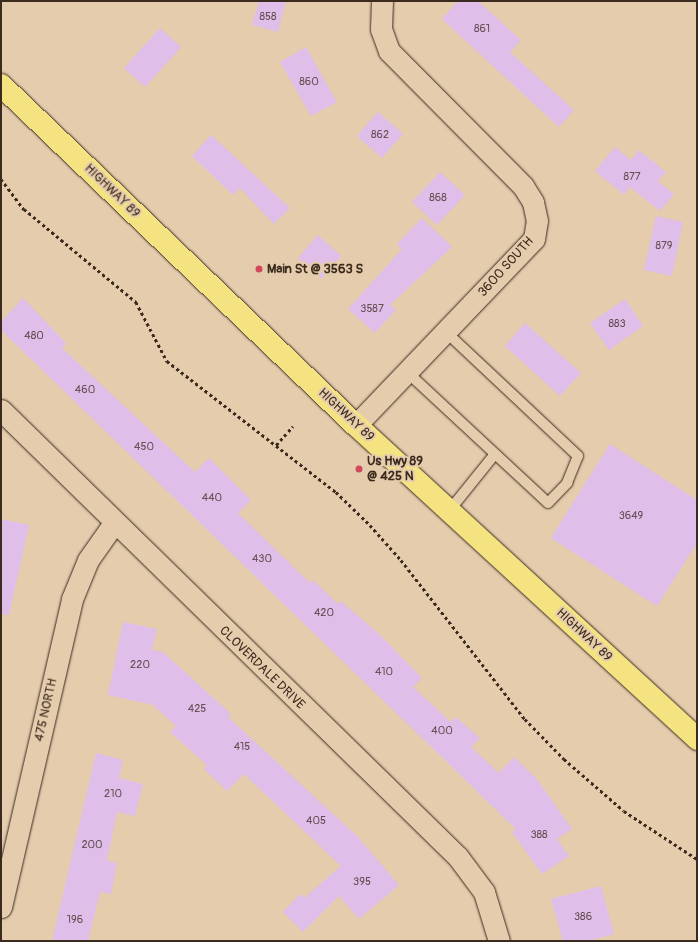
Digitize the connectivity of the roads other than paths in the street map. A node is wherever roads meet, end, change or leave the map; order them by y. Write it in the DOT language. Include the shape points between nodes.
graph roads {
  1 [pos="382,1"];
  2 [pos="1,85"];
  3 [pos="446,332"];
  4 [pos="408,372"];
  5 [pos="1,410"];
  6 [pos="356,425"];
  7 [pos="495,454"];
  8 [pos="449,511"];
  9 [pos="114,523"];
  10 [pos="697,739"];
  11 [pos="1,907"];
  12 [pos="499,941"];
  1 -- 3 [label="street, 3600 SOUTH" via="381,29 389,50 523,186 536,212 534,239"];
  2 -- 6 [label="main road, HIGHWAY 89"];
  3 -- 4 [label="street, 3600 SOUTH"];
  3 -- 7 [label="lane" via="578,456 566,483 548,503"];
  4 -- 6 [label="street, 3600 SOUTH"];
  4 -- 7 [label="lane"];
  5 -- 9 [label="street, CLOVERDALE DRIVE"];
  6 -- 8 [label="main road, HIGHWAY 89"];
  7 -- 8 [label="lane"];
  8 -- 10 [label="main road, HIGHWAY 89"];
  9 -- 11 [label="street, 475 NORTH" via="88,560 72,599"];
  9 -- 12 [label="street, CLOVERDALE DRIVE" via="458,858 484,892"];
}
